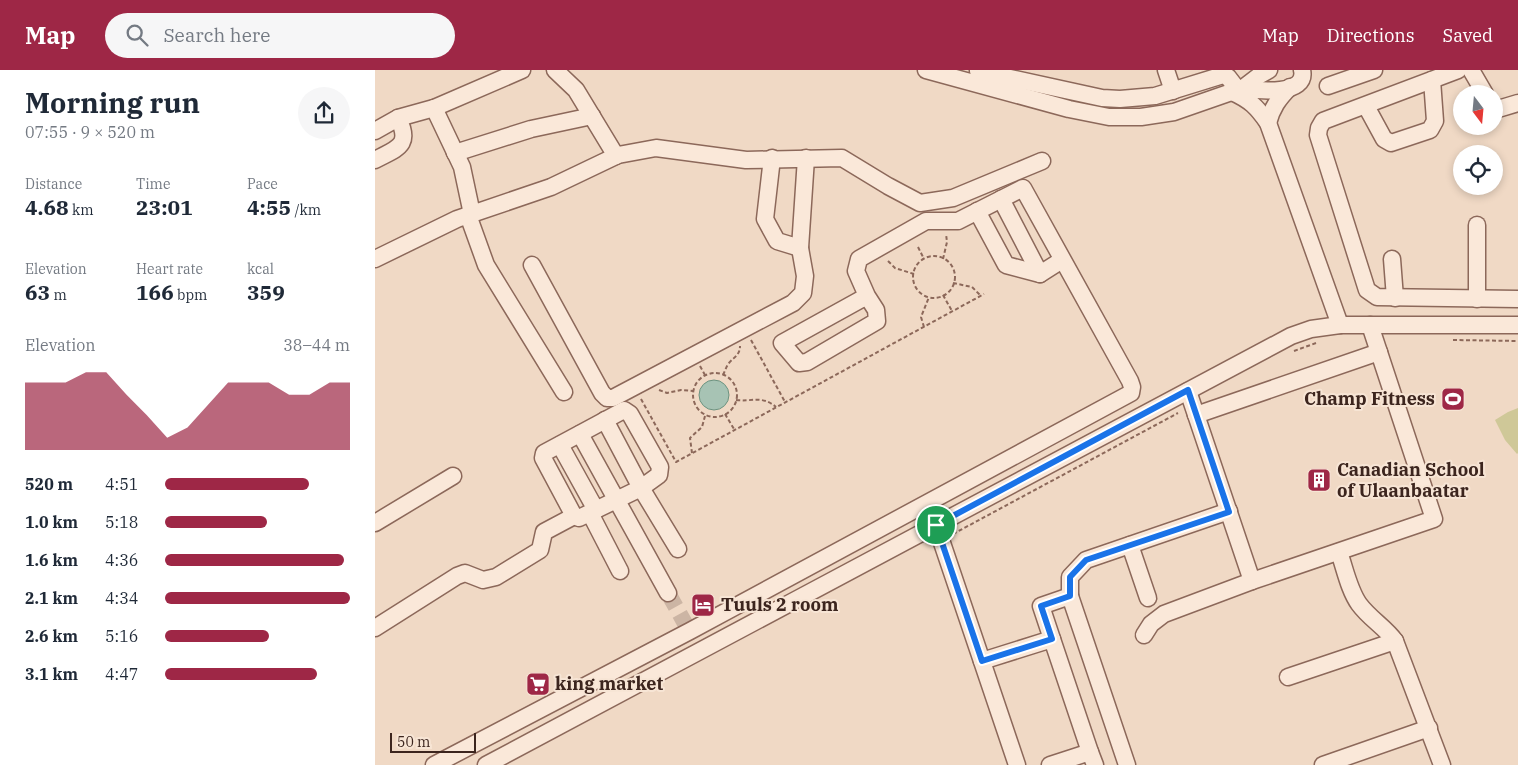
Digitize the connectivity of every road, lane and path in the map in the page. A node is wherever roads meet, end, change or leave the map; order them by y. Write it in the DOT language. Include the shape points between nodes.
graph roads {
  1 [pos="522,70"];
  2 [pos="555,70"];
  3 [pos="926,70"];
  4 [pos="1166,70"];
  5 [pos="1374,70"];
  6 [pos="1458,70"];
  7 [pos="1471,70"];
  8 [pos="1265,73"];
  9 [pos="976,74"];
  10 [pos="1301,76"];
  11 [pos="1432,80"];
  12 [pos="1480,85"];
  13 [pos="1328,86"];
  14 [pos="1238,90"];
  15 [pos="1173,91"];
  16 [pos="1262,92"];
  17 [pos="1518,103"];
  18 [pos="1366,106"];
  19 [pos="1503,107"];
  20 [pos="434,108"];
  21 [pos="592,116"];
  22 [pos="398,118"];
  23 [pos="1268,123"];
  24 [pos="375,131"];
  25 [pos="455,152"];
  26 [pos="616,156"];
  27 [pos="772,158"];
  28 [pos="805,158"];
  29 [pos="375,160"];
  30 [pos="1042,161"];
  31 [pos="1001,199"];
  32 [pos="977,211"];
  33 [pos="470,214"];
  34 [pos="1477,226"];
  35 [pos="946,232"];
  36 [pos="918,247"];
  37 [pos="800,248"];
  38 [pos="943,258"];
  39 [pos="375,259"];
  40 [pos="924,259"];
  41 [pos="1392,259"];
  42 [pos="1062,260"];
  43 [pos="888,261"];
  44 [pos="532,265"];
  45 [pos="914,274"];
  46 [pos="1040,274"];
  47 [pos="953,284"];
  48 [pos="984,294"];
  49 [pos="867,296"];
  50 [pos="943,296"];
  51 [pos="981,296"];
  52 [pos="929,297"];
  53 [pos="1395,298"];
  54 [pos="1477,299"];
  55 [pos="1518,299"];
  56 [pos="952,311"];
  57 [pos="1340,325"];
  58 [pos="1371,325"];
  59 [pos="1518,326"];
  60 [pos="924,327"];
  61 [pos="747,334"];
  62 [pos="740,344"];
  63 [pos="1379,352"];
  64 [pos="723,375"];
  65 [pos="654,385"];
  66 [pos="1188,390"];
  67 [pos="564,392"];
  68 [pos="693,392"];
  69 [pos="639,393"];
  70 [pos="736,400"];
  71 [pos="785,402"];
  72 [pos="776,407"];
  73 [pos="705,414"];
  74 [pos="725,414"];
  75 [pos="1196,415"];
  76 [pos="605,420"];
  77 [pos="735,430"];
  78 [pos="581,434"];
  79 [pos="560,445"];
  80 [pos="691,453"];
  81 [pos="453,476"];
  82 [pos="641,488"];
  83 [pos="617,500"];
  84 [pos="1229,512"];
  85 [pos="587,513"];
  86 [pos="375,523"];
  87 [pos="936,525"];
  88 [pos="1130,545"];
  89 [pos="678,549"];
  90 [pos="1339,552"];
  91 [pos="620,571"];
  92 [pos="1252,581"];
  93 [pos="668,593"];
  94 [pos="1070,596"];
  95 [pos="1148,598"];
  96 [pos="375,628"];
  97 [pos="689,629"];
  98 [pos="1144,635"];
  99 [pos="1052,639"];
  100 [pos="1395,641"];
  101 [pos="700,651"];
  102 [pos="982,661"];
  103 [pos="1288,677"];
  104 [pos="1429,728"];
  105 [pos="1092,758"];
  106 [pos="434,765"];
  107 [pos="486,765"];
  108 [pos="1017,765"];
  109 [pos="1050,765"];
  110 [pos="1127,765"];
  111 [pos="1323,765"];
  112 [pos="1441,765"];
  1 -- 20 [label="street"];
  2 -- 21 [label="street" via="576,90"];
  3 -- 9 [label="street"];
  4 -- 15 [label="street"];
  5 -- 13 [label="street"];
  6 -- 11 [label="street"];
  7 -- 12 [label="street"];
  8 -- 14 [label="street"];
  8 -- 16 [label="street" via="1257,80 1258,89"];
  9 -- 14 [label="street" via="1069,109 1109,117 1173,112"];
  9 -- 15 [label="street" via="1102,98 1141,98"];
  10 -- 16 [label="street"];
  10 -- 23 [label="street" via="1278,99"];
  11 -- 18 [label="street"];
  11 -- 18 [label="street" via="1435,121 1430,130 1391,143 1384,139"];
  14 -- 15 [label="street" via="1223,75"];
  14 -- 16 [label="street"];
  14 -- 23 [label="street"];
  17 -- 19 [label="street"];
  18 -- 53 [label="street" via="1323,121 1318,135 1367,290 1377,297"];
  20 -- 22 [label="street"];
  20 -- 25 [label="street"];
  21 -- 25 [label="street" via="531,129"];
  21 -- 26 [label="street"];
  22 -- 24 [label="street"];
  22 -- 29 [label="street" via="405,136 402,143"];
  23 -- 57 [label="street"];
  25 -- 33 [label="street" via="462,167"];
  26 -- 27 [label="street" via="655,148 746,160"];
  26 -- 33 [label="street" via="551,187"];
  27 -- 28 [label="street"];
  27 -- 37 [label="street" via="765,219 777,241"];
  28 -- 30 [label="street" via="842,158 919,203 953,198"];
  28 -- 37 [label="street"];
  31 -- 32 [label="street"];
  31 -- 42 [label="street" via="1023,188"];
  31 -- 46 [label="street"];
  32 -- 46 [label="street" via="1006,265"];
  32 -- 49 [label="street" via="958,220 926,221 859,259 856,271"];
  33 -- 39 [label="street"];
  33 -- 67 [label="street" via="486,265"];
  34 -- 54 [label="street"];
  35 -- 38 [label="path"];
  36 -- 40 [label="path"];
  37 -- 44 [label="street" via="805,276 803,293 793,303 613,398 602,393"];
  38 -- 40 [label="path"];
  38 -- 47 [label="path" via="952,268"];
  40 -- 45 [label="path"];
  41 -- 53 [label="street"];
  42 -- 46 [label="street"];
  42 -- 97 [label="street" via="1130,381 1131,393"];
  43 -- 45 [label="path" via="895,268"];
  45 -- 52 [label="path" via="917,290"];
  47 -- 50 [label="path"];
  47 -- 51 [label="path" via="973,286"];
  48 -- 51 [label="path"];
  49 -- 49 [label="street" via="842,310 782,343 799,363 807,362 877,321 876,310"];
  50 -- 52 [label="path"];
  50 -- 56 [label="path"];
  51 -- 56 [label="path"];
  52 -- 60 [label="path" via="921,317"];
  53 -- 54 [label="street"];
  54 -- 55 [label="street"];
  56 -- 60 [label="path"];
  57 -- 58 [label="street"];
  57 -- 66 [label="street" via="1291,336"];
  58 -- 59 [label="street"];
  58 -- 63 [label="street"];
  60 -- 71 [label="path"];
  61 -- 71 [label="path"];
  62 -- 64 [label="path" via="740,350"];
  63 -- 75 [label="street"];
  63 -- 90 [label="street" via="1434,519"];
  64 -- 68 [label="path" via="705,375"];
  64 -- 70 [label="path" via="736,388"];
  65 -- 68 [label="path" via="667,393"];
  66 -- 75 [label="street"];
  66 -- 87 [label="street"];
  68 -- 73 [label="path" via="695,405"];
  69 -- 80 [label="path" via="676,462"];
  70 -- 72 [label="path" via="748,402 759,399"];
  70 -- 74 [label="path"];
  71 -- 72 [label="path"];
  72 -- 77 [label="path"];
  73 -- 74 [label="path"];
  73 -- 80 [label="path" via="702,427 690,438"];
  74 -- 77 [label="path"];
  75 -- 84 [label="street"];
  76 -- 78 [label="street"];
  76 -- 82 [label="street"];
  76 -- 82 [label="street" via="624,410 630,414 660,467 659,475"];
  77 -- 80 [label="path"];
  78 -- 79 [label="street"];
  78 -- 83 [label="street"];
  79 -- 85 [label="street"];
  79 -- 85 [label="street" via="543,453 543,458"];
  81 -- 86 [label="street"];
  82 -- 83 [label="street"];
  82 -- 89 [label="street"];
  83 -- 85 [label="street"];
  83 -- 93 [label="street"];
  84 -- 88 [label="street"];
  84 -- 92 [label="street"];
  85 -- 91 [label="street"];
  85 -- 96 [label="street" via="544,532 540,550 496,577 483,580 465,572"];
  87 -- 101 [label="street"];
  87 -- 102 [label="street"];
  88 -- 94 [label="street" via="1086,560 1070,577"];
  88 -- 95 [label="street"];
  90 -- 92 [label="street"];
  90 -- 100 [label="street" via="1359,604"];
  92 -- 98 [label="street" via="1164,614 1151,624"];
  94 -- 99 [label="street" via="1041,606"];
  94 -- 110 [label="street"];
  97 -- 101 [label="street"];
  97 -- 106 [label="street"];
  99 -- 102 [label="street"];
  99 -- 105 [label="street"];
  100 -- 103 [label="street"];
  100 -- 104 [label="street"];
  101 -- 107 [label="street"];
  102 -- 108 [label="street"];
  104 -- 111 [label="street"];
  104 -- 112 [label="street"];
  105 -- 109 [label="street"];
}
